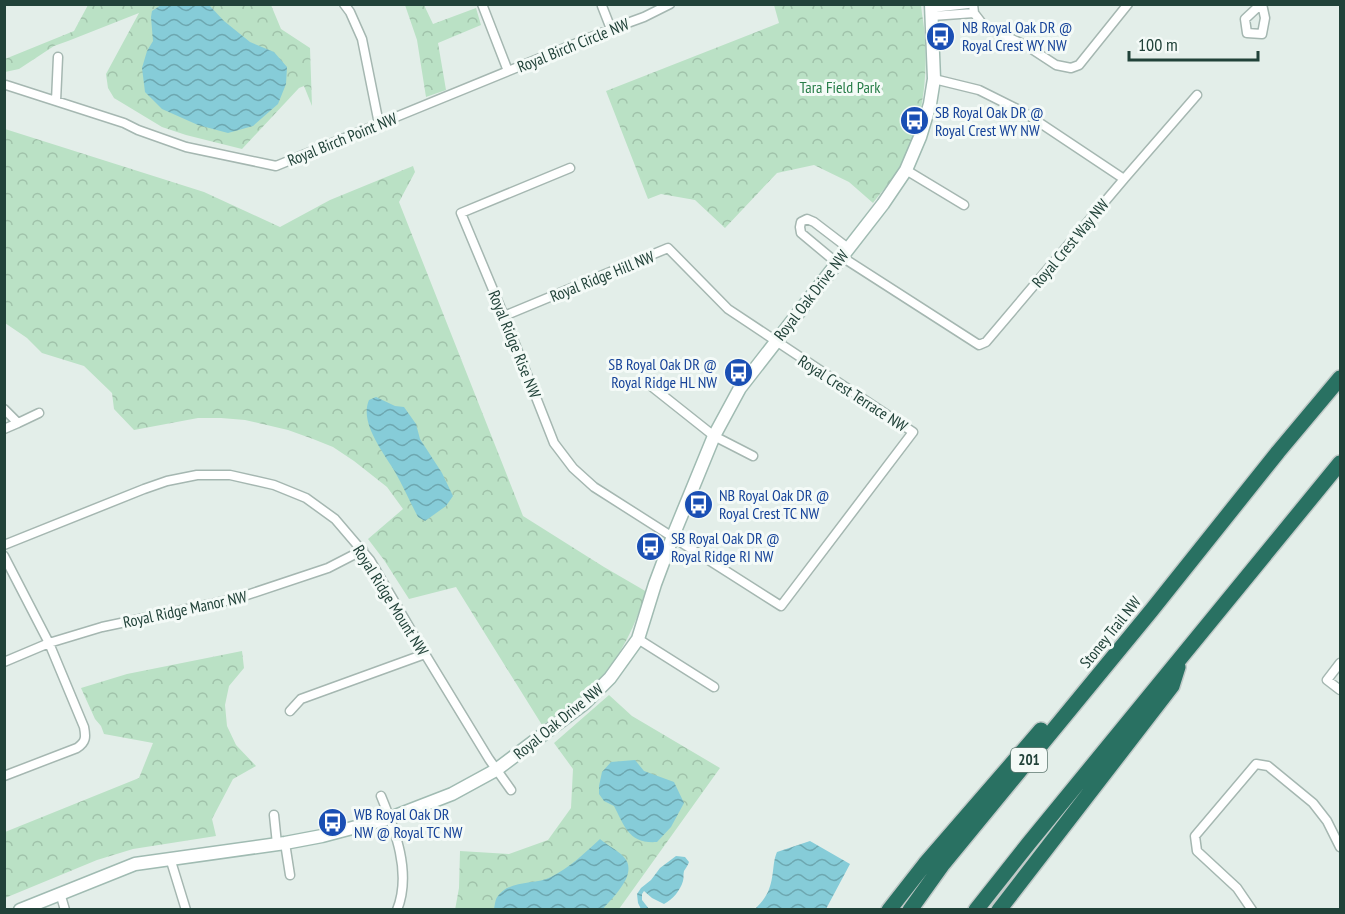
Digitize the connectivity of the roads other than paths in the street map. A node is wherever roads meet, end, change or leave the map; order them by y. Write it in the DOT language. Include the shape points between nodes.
graph roads {
  1 [pos="344,4"];
  2 [pos="482,4"];
  3 [pos="670,4"];
  4 [pos="968,4"];
  5 [pos="1128,4"];
  6 [pos="603,6"];
  7 [pos="973,9"];
  8 [pos="932,10"];
  9 [pos="611,29"];
  10 [pos="58,57"];
  11 [pos="508,71"];
  12 [pos="934,79"];
  13 [pos="6,85"];
  14 [pos="1197,95"];
  15 [pos="56,101"];
  16 [pos="380,124"];
  17 [pos="570,168"];
  18 [pos="906,170"];
  19 [pos="1124,179"];
  20 [pos="964,205"];
  21 [pos="842,256"];
  22 [pos="504,316"];
  23 [pos="775,342"];
  24 [pos="1341,378"];
  25 [pos="646,382"];
  26 [pos="4,409"];
  27 [pos="39,413"];
  28 [pos="18,423"];
  29 [pos="4,429"];
  30 [pos="714,435"];
  31 [pos="753,456"];
  32 [pos="1341,463"];
  33 [pos="673,536"];
  34 [pos="4,545"];
  35 [pos="363,550"];
  36 [pos="4,556"];
  37 [pos="1151,611"];
  38 [pos="638,639"];
  39 [pos="49,643"];
  40 [pos="425,654"];
  41 [pos="1181,658"];
  42 [pos="4,662"];
  43 [pos="1341,663"];
  44 [pos="714,687"];
  45 [pos="1341,690"];
  46 [pos="290,711"];
  47 [pos="496,770"];
  48 [pos="4,776"];
  49 [pos="511,790"];
  50 [pos="381,796"];
  51 [pos="274,815"];
  52 [pos="390,818"];
  53 [pos="281,843"];
  54 [pos="1341,847"];
  55 [pos="170,858"];
  56 [pos="290,875"];
  57 [pos="60,893"];
  58 [pos="20,909"];
  59 [pos="65,909"];
  60 [pos="186,909"];
  61 [pos="397,909"];
  62 [pos="889,909"];
  63 [pos="910,909"];
  64 [pos="976,909"];
  65 [pos="999,909"];
  66 [pos="1252,909"];
  1 -- 16 [label="street" via="362,39"];
  2 -- 11 [label="street, Royal Birch Circle NW"];
  3 -- 9 [label="street, Royal Birch Circle NW"];
  4 -- 8 [label="street"];
  5 -- 7 [label="street" via="1079,65 1071,68 1056,65 984,26"];
  6 -- 9 [label="street"];
  7 -- 8 [label="street"];
  8 -- 12 [label="street, Royal Oak Drive NW"];
  9 -- 11 [label="street, Royal Birch Circle NW"];
  10 -- 15 [label="street"];
  11 -- 16 [label="street, Royal Birch Point NW"];
  12 -- 18 [label="street, Royal Oak Drive NW" via="920,137"];
  12 -- 19 [label="street" via="979,90 1025,113"];
  13 -- 15 [label="street, Royal Birch Point NW"];
  14 -- 19 [label="street"];
  15 -- 16 [label="street, Royal Birch Point NW" via="186,147 276,166"];
  17 -- 22 [label="street, Royal Ridge Rise NW" via="461,213"];
  18 -- 20 [label="street"];
  18 -- 21 [label="street, Royal Oak Drive NW"];
  19 -- 21 [label="street, Royal Crest Way NW" via="986,342 979,345"];
  21 -- 21 [label="street" via="814,222 801,222 801,233"];
  21 -- 23 [label="street, Royal Oak Drive NW"];
  22 -- 23 [label="street, Royal Ridge Hill NW" via="668,248 728,309"];
  22 -- 33 [label="street, Royal Ridge Rise NW" via="554,443 573,468 594,487"];
  23 -- 30 [label="street, Royal Oak Drive NW" via="740,388"];
  23 -- 33 [label="street, Royal Crest Terrace NW" via="913,432 781,606"];
  24 -- 37 [label="highway, Stoney Trail NW / 201"];
  25 -- 30 [label="street"];
  26 -- 28 [label="street"];
  27 -- 28 [label="street"];
  28 -- 29 [label="street"];
  30 -- 31 [label="street"];
  30 -- 33 [label="street, Royal Oak Drive NW"];
  32 -- 41 [label="highway"];
  33 -- 38 [label="street, Royal Oak Drive NW"];
  34 -- 35 [label="street, Royal Ridge Mount NW" via="167,481 230,475 274,485 306,498 335,519"];
  35 -- 39 [label="street, Royal Ridge Manor NW" via="328,568 235,599 102,627"];
  35 -- 40 [label="street, Royal Ridge Mount NW"];
  36 -- 39 [label="street"];
  37 -- 62 [label="highway" via="1131,628 1018,756"];
  37 -- 63 [label="highway, Stoney Trail NW / 201"];
  38 -- 44 [label="street"];
  38 -- 47 [label="street, Royal Oak Drive NW" via="610,678 585,703"];
  39 -- 42 [label="street, Royal Ridge Manor NW"];
  39 -- 48 [label="street" via="84,728 85,740 77,748"];
  40 -- 46 [label="street" via="301,699"];
  40 -- 47 [label="street, Royal Ridge Mount NW"];
  41 -- 64 [label="highway"];
  41 -- 65 [label="highway" via="1172,686"];
  43 -- 45 [label="street" via="1328,680"];
  47 -- 49 [label="street, Royal Ridge Mount NW"];
  47 -- 52 [label="street, Royal Oak Drive NW" via="452,794"];
  50 -- 52 [label="street"];
  51 -- 53 [label="street"];
  52 -- 53 [label="street, Royal Oak Drive NW"];
  52 -- 61 [label="street" via="402,867"];
  53 -- 55 [label="street, Royal Oak Drive NW"];
  53 -- 56 [label="street"];
  54 -- 66 [label="street" via="1313,803 1268,766 1256,764 1196,836 1197,851 1237,888"];
  55 -- 57 [label="street, Royal Oak Drive NW" via="135,864"];
  55 -- 60 [label="street"];
  57 -- 58 [label="street, Royal Oak Drive NW"];
  57 -- 59 [label="street"];
}
